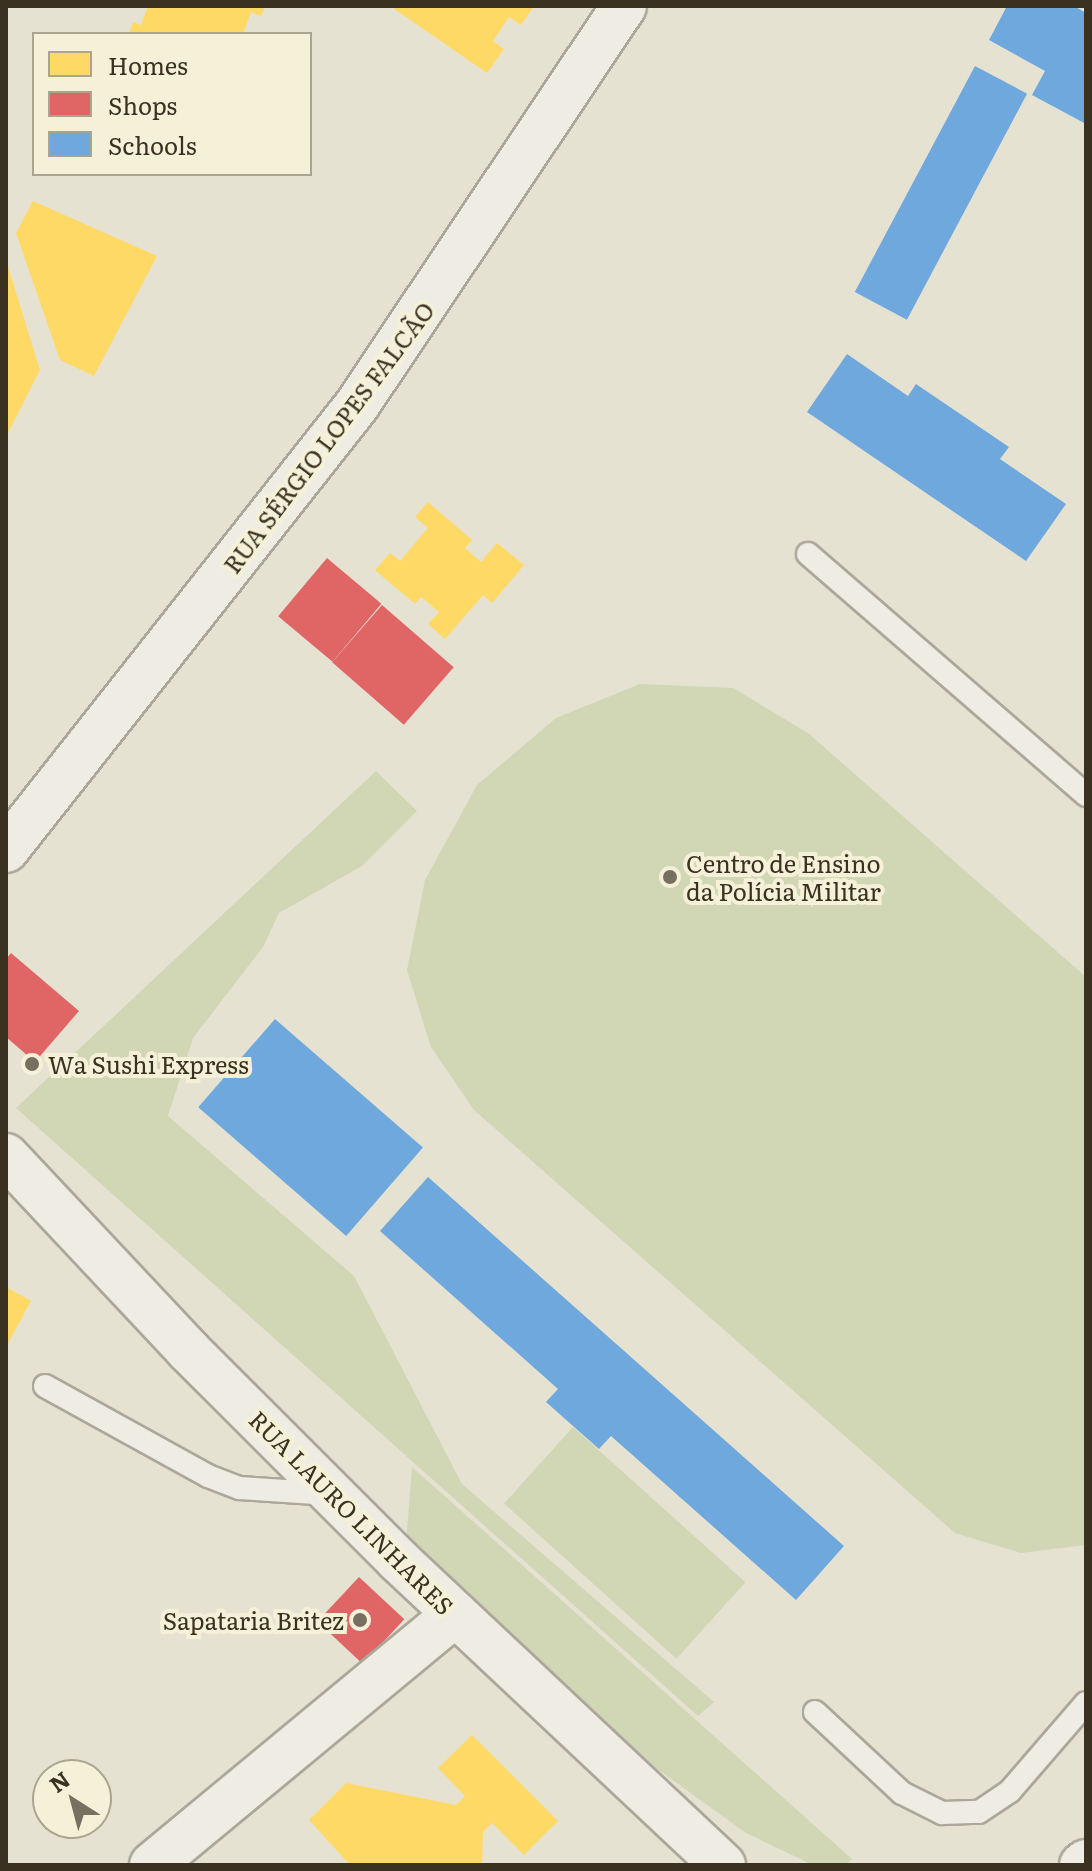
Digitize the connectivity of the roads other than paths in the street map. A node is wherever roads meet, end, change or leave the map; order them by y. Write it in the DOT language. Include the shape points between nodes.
graph roads {
  1 [pos="624,6"];
  2 [pos="808,554"];
  3 [pos="1086,795"];
  4 [pos="6,850"];
  5 [pos="6,1156"];
  6 [pos="45,1386"];
  7 [pos="332,1494"];
  8 [pos="455,1614"];
  9 [pos="1086,1703"];
  10 [pos="815,1712"];
  11 [pos="722,1861"];
  12 [pos="152,1865"];
  1 -- 4 [label="street, RUA SÉRGIO LOPES FALCÃO" via="357,405"];
  2 -- 3 [label="lane"];
  5 -- 7 [label="street, RUA LAURO LINHARES"];
  6 -- 7 [label="lane" via="219,1480 272,1492"];
  7 -- 8 [label="street, RUA LAURO LINHARES"];
  8 -- 11 [label="street, RUA LAURO LINHARES"];
  8 -- 12 [label="street"];
  9 -- 10 [label="lane" via="1010,1791 979,1812 942,1813 902,1793"];
}
